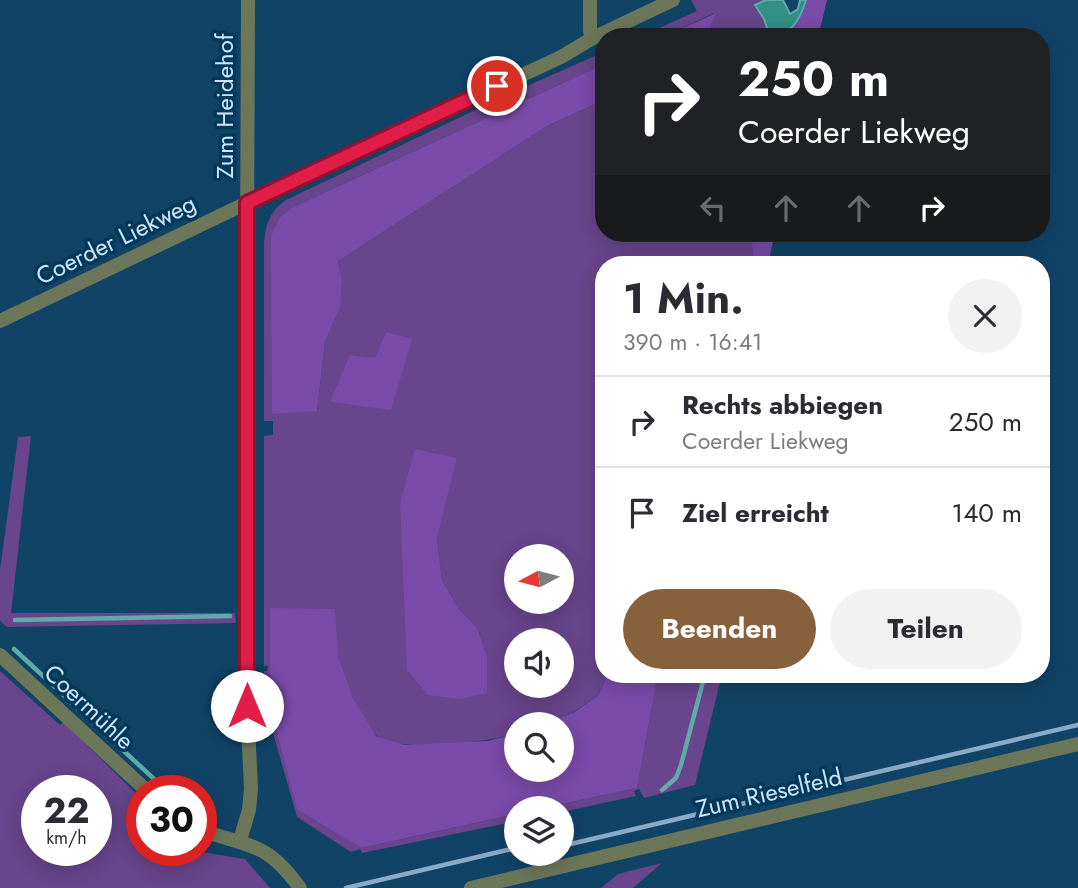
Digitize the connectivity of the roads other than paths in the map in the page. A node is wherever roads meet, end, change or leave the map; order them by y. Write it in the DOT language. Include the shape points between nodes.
graph roads {
  1 [pos="248,0"];
  2 [pos="590,0"];
  3 [pos="673,0"];
  4 [pos="614,28"];
  5 [pos="593,38"];
  6 [pos="247,203"];
  7 [pos="0,321"];
  8 [pos="0,655"];
  9 [pos="1078,744"];
  10 [pos="130,775"];
  11 [pos="217,835"];
  12 [pos="240,841"];
  13 [pos="300,888"];
  14 [pos="471,888"];
  1 -- 6 [label="street, Zum Heidehof"];
  2 -- 5 [label="street"];
  3 -- 4 [label="street, Coerder Liekweg"];
  5 -- 6 [label="street, Coerder Liekweg"];
  6 -- 7 [label="street, Coerder Liekweg"];
  6 -- 12 [label="street, Zum Heidehof" via="251,788"];
  8 -- 10 [label="street, Coermühle"];
  9 -- 14 [label="street, Zum Rieselfeld"];
  11 -- 12 [label="street"];
  12 -- 13 [label="street" via="271,855"];
}
